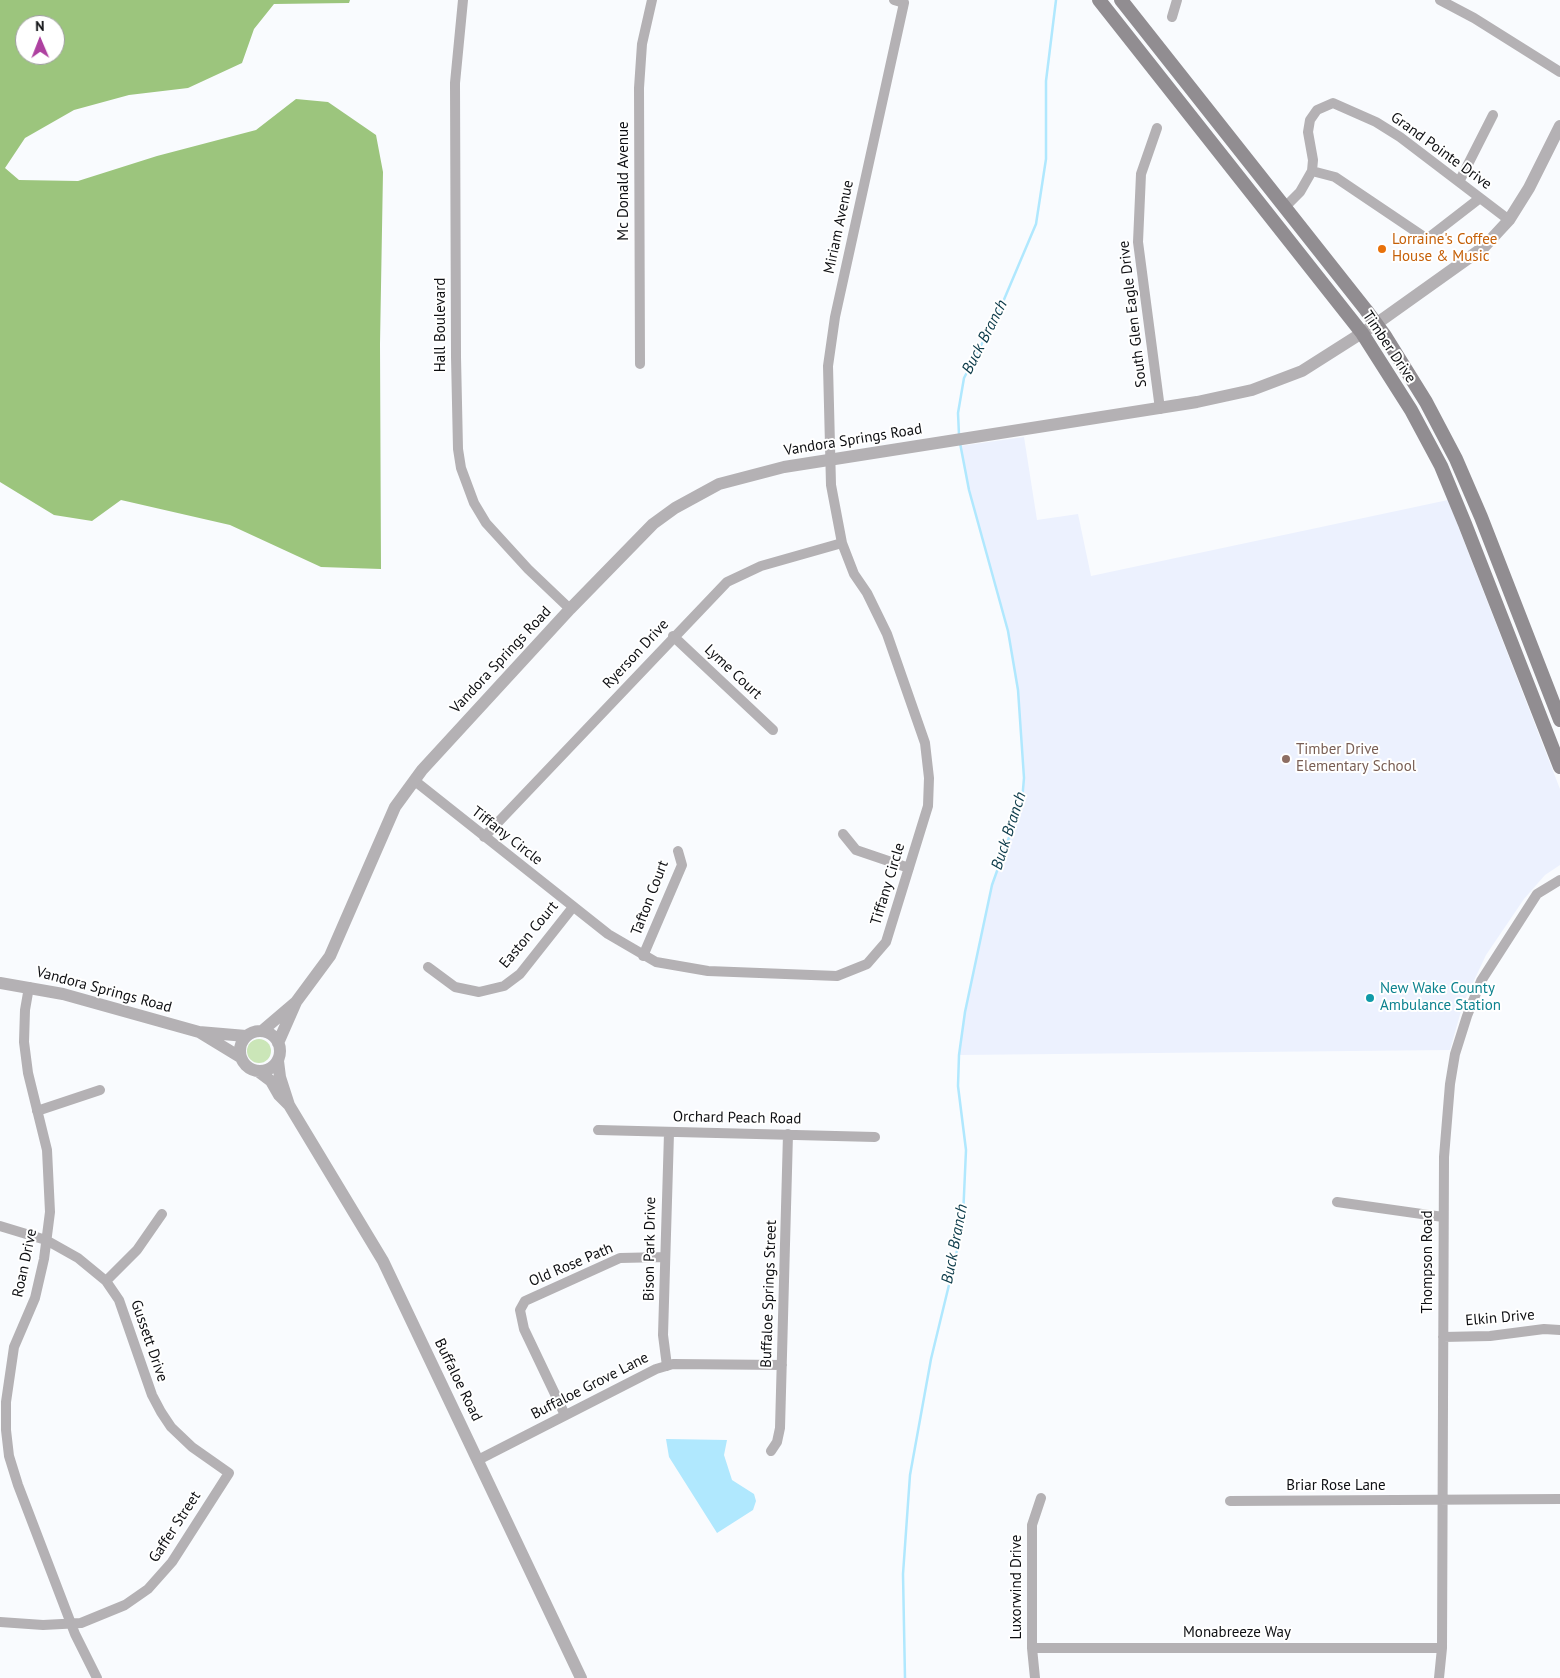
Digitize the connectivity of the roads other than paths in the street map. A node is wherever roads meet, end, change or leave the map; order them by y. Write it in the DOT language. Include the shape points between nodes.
graph roads {
  1 [pos="463,0"];
  2 [pos="652,0"];
  3 [pos="1099,0"];
  4 [pos="1121,0"];
  5 [pos="1177,0"];
  6 [pos="1440,0"];
  7 [pos="899,2"];
  8 [pos="1172,18"];
  9 [pos="1560,72"];
  10 [pos="1493,115"];
  11 [pos="1560,126"];
  12 [pos="1157,128"];
  13 [pos="1312,171"];
  14 [pos="1459,182"];
  15 [pos="1480,198"];
  16 [pos="1284,208"];
  17 [pos="1509,220"];
  18 [pos="1376,324"];
  19 [pos="1362,334"];
  20 [pos="640,364"];
  21 [pos="1160,409"];
  22 [pos="829,460"];
  23 [pos="842,544"];
  24 [pos="570,609"];
  25 [pos="673,636"];
  26 [pos="1560,720"];
  27 [pos="773,730"];
  28 [pos="1560,767"];
  29 [pos="415,781"];
  30 [pos="843,834"];
  31 [pos="484,837"];
  32 [pos="678,851"];
  33 [pos="909,868"];
  34 [pos="1560,880"];
  35 [pos="573,907"];
  36 [pos="643,956"];
  37 [pos="428,967"];
  38 [pos="0,983"];
  39 [pos="29,987"];
  40 [pos="296,1002"];
  41 [pos="262,1031"];
  42 [pos="199,1032"];
  43 [pos="246,1036"];
  44 [pos="278,1042"];
  45 [pos="240,1057"];
  46 [pos="278,1061"];
  47 [pos="259,1072"];
  48 [pos="100,1090"];
  49 [pos="290,1105"];
  50 [pos="37,1110"];
  51 [pos="598,1130"];
  52 [pos="669,1133"];
  53 [pos="788,1134"];
  54 [pos="875,1137"];
  55 [pos="1337,1202"];
  56 [pos="162,1214"];
  57 [pos="1443,1217"];
  58 [pos="0,1226"];
  59 [pos="46,1240"];
  60 [pos="665,1257"];
  61 [pos="106,1281"];
  62 [pos="1560,1330"];
  63 [pos="1443,1337"];
  64 [pos="782,1365"];
  65 [pos="667,1366"];
  66 [pos="565,1415"];
  67 [pos="771,1451"];
  68 [pos="478,1460"];
  69 [pos="229,1473"];
  70 [pos="1042,1498"];
  71 [pos="1560,1499"];
  72 [pos="1443,1500"];
  73 [pos="1230,1501"];
  74 [pos="0,1622"];
  75 [pos="71,1624"];
  76 [pos="1032,1648"];
  77 [pos="1442,1648"];
  78 [pos="97,1678"];
  79 [pos="581,1678"];
  80 [pos="1035,1678"];
  81 [pos="1439,1678"];
  1 -- 24 [label="street, Hall Boulevard" via="455,83 456,357 461,468 474,503 486,523"];
  2 -- 20 [label="street, Mc Donald Avenue" via="642,44 639,88"];
  3 -- 19 [label="main road, Timber Drive"];
  4 -- 16 [label="main road, Timber Drive"];
  5 -- 8 [label="street"];
  6 -- 9 [label="street"];
  7 -- 22 [label="street, Miriam Avenue" via="835,317 828,366"];
  10 -- 14 [label="street"];
  11 -- 17 [label="street, Vandora Springs Road" via="1538,172"];
  12 -- 21 [label="street, South Glen Eagle Drive" via="1140,174 1138,242"];
  13 -- 14 [label="street, Grand Pointe Drive" via="1310,120 1317,110 1333,104 1376,122"];
  13 -- 15 [label="street" via="1335,177 1428,239"];
  13 -- 16 [label="street" via="1300,192"];
  14 -- 15 [label="street, Grand Pointe Drive"];
  15 -- 17 [label="street, Grand Pointe Drive"];
  16 -- 18 [label="main road, Timber Drive"];
  17 -- 18 [label="street, Vandora Springs Road" via="1484,247"];
  18 -- 19 [label="street, Vandora Springs Road"];
  18 -- 26 [label="main road, Timber Drive" via="1426,402 1456,459"];
  19 -- 21 [label="street, Vandora Springs Road" via="1302,371 1256,389"];
  19 -- 28 [label="main road, Timber Drive" via="1411,410 1441,466"];
  21 -- 22 [label="street, Vandora Springs Road"];
  22 -- 23 [label="street, Tiffany Circle"];
  22 -- 24 [label="street, Vandora Springs Road" via="719,484 675,508 642,536"];
  23 -- 25 [label="street, Ryerson Drive" via="740,574 727,582"];
  23 -- 33 [label="street, Tiffany Circle" via="854,574 887,634 925,743 928,806"];
  24 -- 29 [label="street, Vandora Springs Road"];
  25 -- 27 [label="street, Lyme Court"];
  25 -- 31 [label="street, Ryerson Drive"];
  29 -- 31 [label="street, Tiffany Circle"];
  29 -- 40 [label="street, Vandora Springs Road" via="395,807 330,956"];
  30 -- 33 [label="street" via="856,850"];
  31 -- 35 [label="street, Tiffany Circle"];
  32 -- 36 [label="street, Tafton Court" via="682,865"];
  33 -- 36 [label="street, Tiffany Circle" via="886,942 867,964 837,976 674,967"];
  34 -- 57 [label="street, Thompson Road" via="1537,894 1482,981 1468,1012 1455,1054 1447,1102"];
  35 -- 36 [label="street, Tiffany Circle"];
  35 -- 37 [label="street, Easton Court" via="520,974 504,986 479,992 455,987"];
  38 -- 39 [label="street, Vandora Springs Road"];
  39 -- 42 [label="street, Vandora Springs Road" via="130,1011"];
  39 -- 50 [label="street, Roan Drive" via="24,1042"];
  40 -- 41 [label="street, Vandora Springs Road"];
  40 -- 44 [label="street, Vandora Springs Road"];
  41 -- 43 [label="street"];
  41 -- 44 [label="street"];
  42 -- 43 [label="street, Vandora Springs Road"];
  42 -- 45 [label="street, Vandora Springs Road"];
  43 -- 45 [label="street" via="240,1046"];
  44 -- 46 [label="street"];
  45 -- 47 [label="street" via="247,1067"];
  46 -- 47 [label="street" via="270,1069"];
  46 -- 49 [label="street, Buffaloe Road"];
  47 -- 49 [label="street, Buffaloe Road"];
  48 -- 50 [label="street"];
  49 -- 68 [label="street, Buffaloe Road" via="383,1261"];
  50 -- 59 [label="street, Roan Drive" via="50,1179"];
  51 -- 52 [label="street, Orchard Peach Road"];
  52 -- 53 [label="street, Orchard Peach Road"];
  52 -- 60 [label="street, Bison Park Drive"];
  53 -- 54 [label="street, Orchard Peach Road"];
  53 -- 64 [label="street, Buffaloe Springs Street"];
  55 -- 57 [label="street"];
  56 -- 61 [label="street" via="137,1250"];
  57 -- 63 [label="street, Thompson Road"];
  58 -- 59 [label="street, Gussett Drive"];
  59 -- 61 [label="street, Gussett Drive" via="78,1258"];
  59 -- 75 [label="street, Roan Drive" via="35,1298 14,1348 6,1402 6,1430 9,1456 18,1485"];
  60 -- 65 [label="street, Bison Park Drive" via="663,1334"];
  60 -- 66 [label="street, Old Rose Path" via="620,1258 525,1301 520,1310 524,1329"];
  61 -- 69 [label="street, Gussett Drive" via="119,1300 161,1412 192,1447"];
  62 -- 63 [label="street, Elkin Drive"];
  63 -- 72 [label="street, Thompson Road"];
  64 -- 65 [label="street, Buffaloe Grove Lane"];
  64 -- 67 [label="street, Buffaloe Springs Street" via="780,1428"];
  65 -- 66 [label="street, Buffaloe Grove Lane" via="656,1368"];
  66 -- 68 [label="street, Buffaloe Grove Lane"];
  68 -- 79 [label="street, Buffaloe Road"];
  69 -- 75 [label="street, Gaffer Street" via="172,1562 148,1589 115,1610"];
  70 -- 76 [label="street, Luxorwind Drive" via="1032,1525"];
  71 -- 72 [label="street, Briar Rose Lane"];
  72 -- 73 [label="street, Briar Rose Lane"];
  72 -- 77 [label="street, Thompson Road"];
  74 -- 75 [label="street, Gaffer Street"];
  75 -- 78 [label="street, Roan Drive"];
  76 -- 77 [label="street, Monabreeze Way"];
  76 -- 80 [label="street, Luxorwind Drive"];
  77 -- 81 [label="street, Thompson Road"];
}
